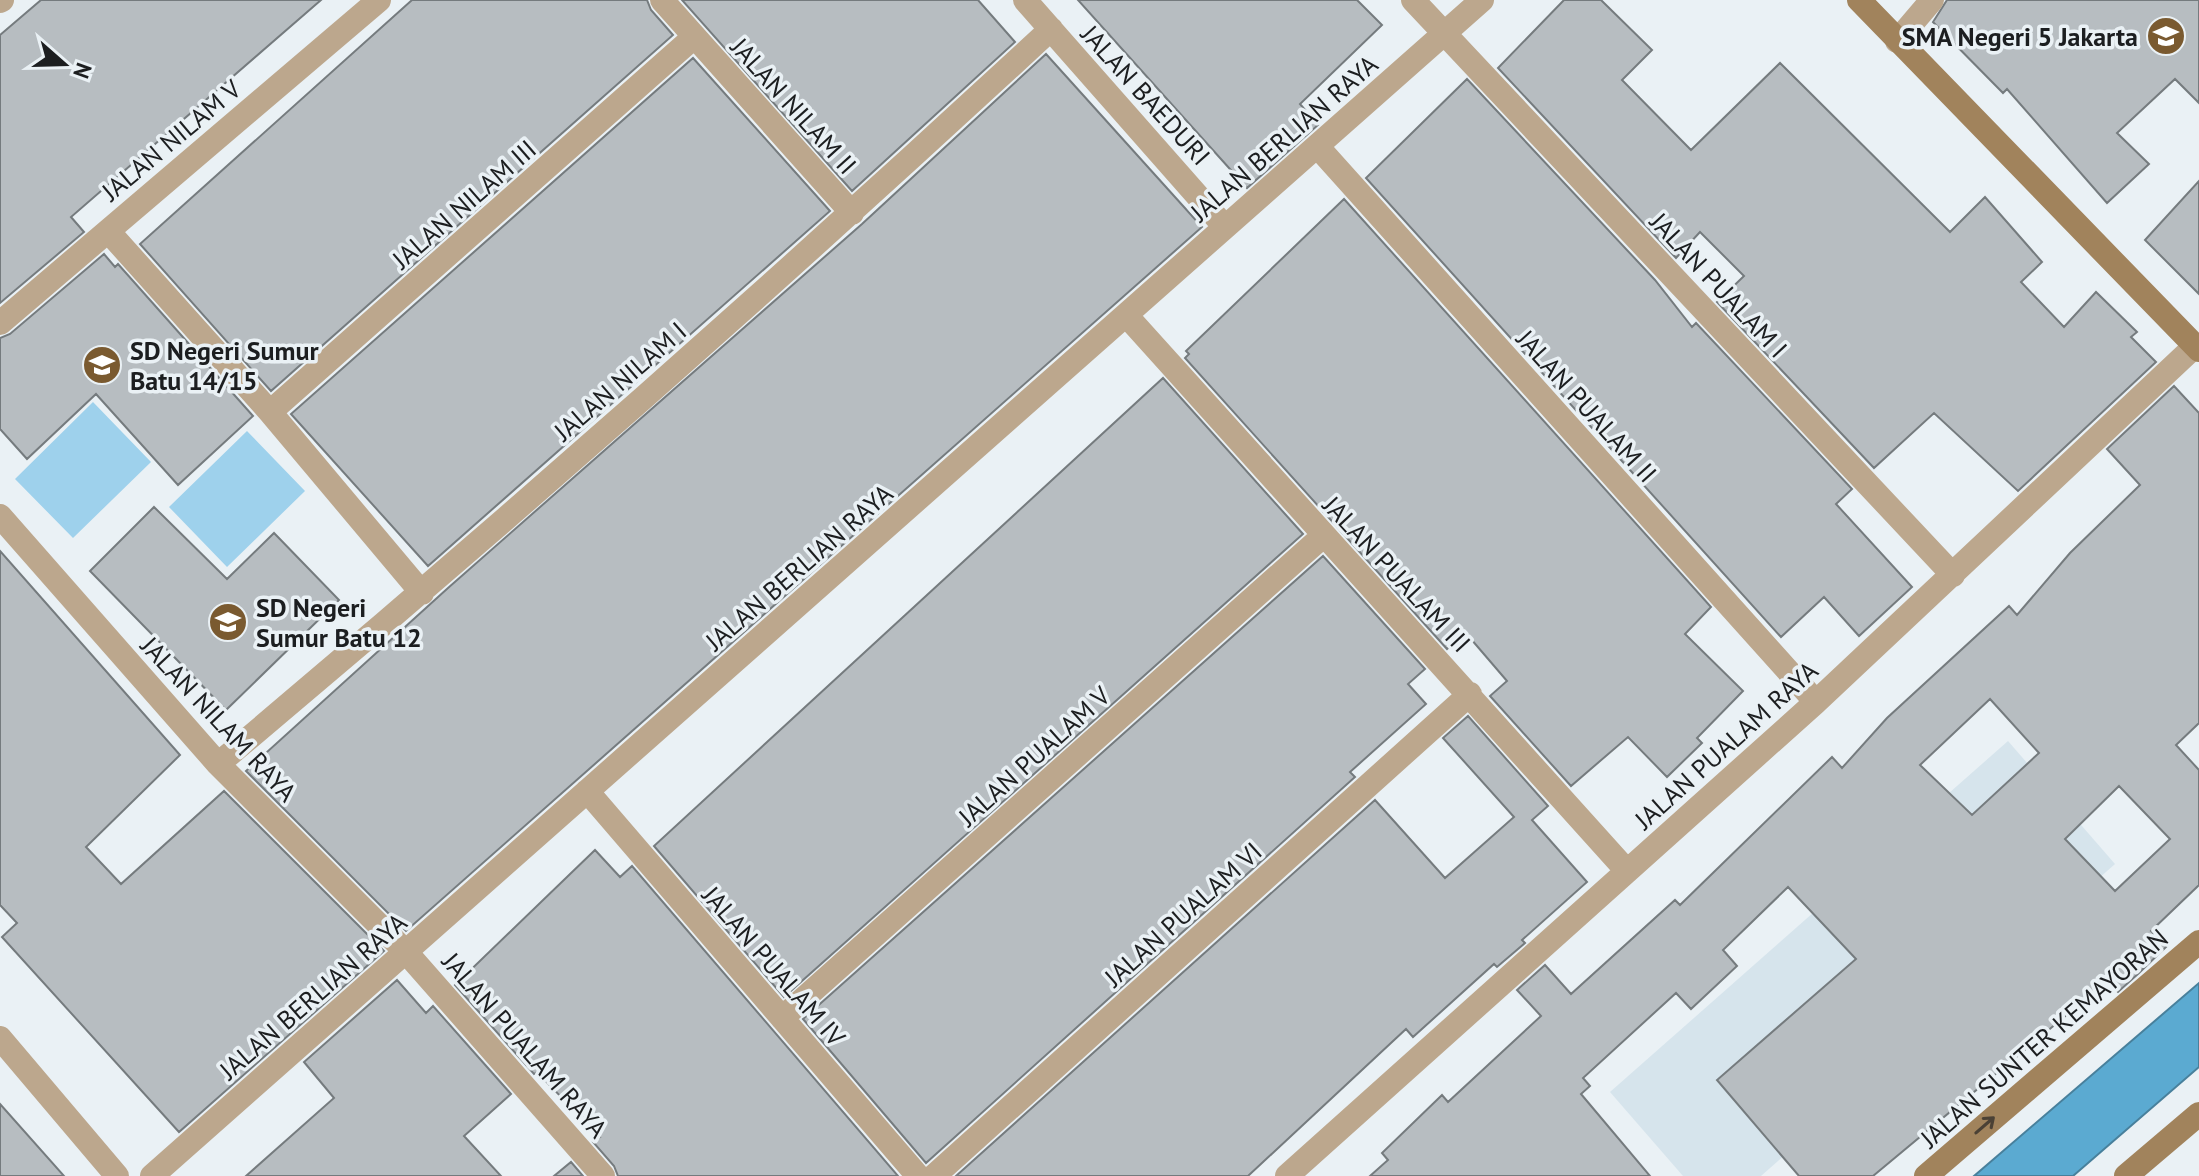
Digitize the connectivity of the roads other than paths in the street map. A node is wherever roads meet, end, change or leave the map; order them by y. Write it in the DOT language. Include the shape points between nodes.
graph roads {
  1 [pos="379,0"];
  2 [pos="662,0"];
  3 [pos="1025,0"];
  4 [pos="1413,0"];
  5 [pos="1482,0"];
  6 [pos="1859,0"];
  7 [pos="1932,0"];
  8 [pos="1051,29"];
  9 [pos="1445,33"];
  10 [pos="694,37"];
  11 [pos="1897,41"];
  12 [pos="1317,146"];
  13 [pos="852,213"];
  14 [pos="1225,227"];
  15 [pos="108,231"];
  16 [pos="1126,315"];
  17 [pos="0,323"];
  18 [pos="2197,348"];
  19 [pos="270,412"];
  20 [pos="0,516"];
  21 [pos="1323,536"];
  22 [pos="1953,575"];
  23 [pos="422,593"];
  24 [pos="1470,694"];
  25 [pos="1816,702"];
  26 [pos="218,764"];
  27 [pos="587,791"];
  28 [pos="1627,871"];
  29 [pos="2199,942"];
  30 [pos="406,952"];
  31 [pos="782,1018"];
  32 [pos="0,1038"];
  33 [pos="2199,1114"];
  34 [pos="117,1176"];
  35 [pos="152,1176"];
  36 [pos="603,1176"];
  37 [pos="918,1176"];
  38 [pos="934,1176"];
  39 [pos="1287,1176"];
  40 [pos="1926,1176"];
  41 [pos="2126,1176"];
  1 -- 15 [label="street, JALAN NILAM V"];
  2 -- 10 [label="street, JALAN NILAM II"];
  3 -- 8 [label="street, JALAN BAEDURI"];
  4 -- 9 [label="street, JALAN PUALAM I"];
  5 -- 9 [label="street, JALAN BERLIAN RAYA"];
  6 -- 11 [label="street"];
  7 -- 11 [label="street"];
  8 -- 13 [label="street, JALAN NILAM I"];
  8 -- 14 [label="street, JALAN BAEDURI"];
  9 -- 12 [label="street, JALAN BERLIAN RAYA"];
  9 -- 22 [label="street, JALAN PUALAM I"];
  10 -- 13 [label="street, JALAN NILAM II"];
  10 -- 19 [label="street, JALAN NILAM III"];
  11 -- 18 [label="street"];
  12 -- 14 [label="street, JALAN BERLIAN RAYA"];
  12 -- 25 [label="street, JALAN PUALAM II"];
  13 -- 23 [label="street, JALAN NILAM I"];
  14 -- 16 [label="street, JALAN BERLIAN RAYA"];
  15 -- 17 [label="street, JALAN NILAM V"];
  15 -- 19 [label="street"];
  16 -- 21 [label="street, JALAN PUALAM III"];
  16 -- 27 [label="street, JALAN BERLIAN RAYA"];
  18 -- 22 [label="street, JALAN PUALAM RAYA"];
  19 -- 23 [label="street"];
  20 -- 26 [label="street, JALAN NILAM RAYA"];
  21 -- 24 [label="street, JALAN PUALAM III"];
  21 -- 31 [label="street, JALAN PUALAM V"];
  22 -- 25 [label="street, JALAN PUALAM RAYA"];
  23 -- 26 [label="street, JALAN NILAM I"];
  24 -- 28 [label="street, JALAN PUALAM III"];
  24 -- 38 [label="street, JALAN PUALAM VI"];
  25 -- 28 [label="street, JALAN PUALAM RAYA"];
  26 -- 30 [label="street, JALAN NILAM RAYA"];
  27 -- 30 [label="street, JALAN BERLIAN RAYA"];
  27 -- 31 [label="street, JALAN PUALAM IV"];
  28 -- 39 [label="street, JALAN PUALAM RAYA"];
  40 -- 29 [label="street, JALAN SUNTER KEMAYORAN, one-way"];
  30 -- 35 [label="street, JALAN BERLIAN RAYA"];
  30 -- 36 [label="street, JALAN PUALAM RAYA"];
  31 -- 37 [label="street, JALAN PUALAM IV"];
  32 -- 34 [label="street"];
  33 -- 41 [label="street"];
}
